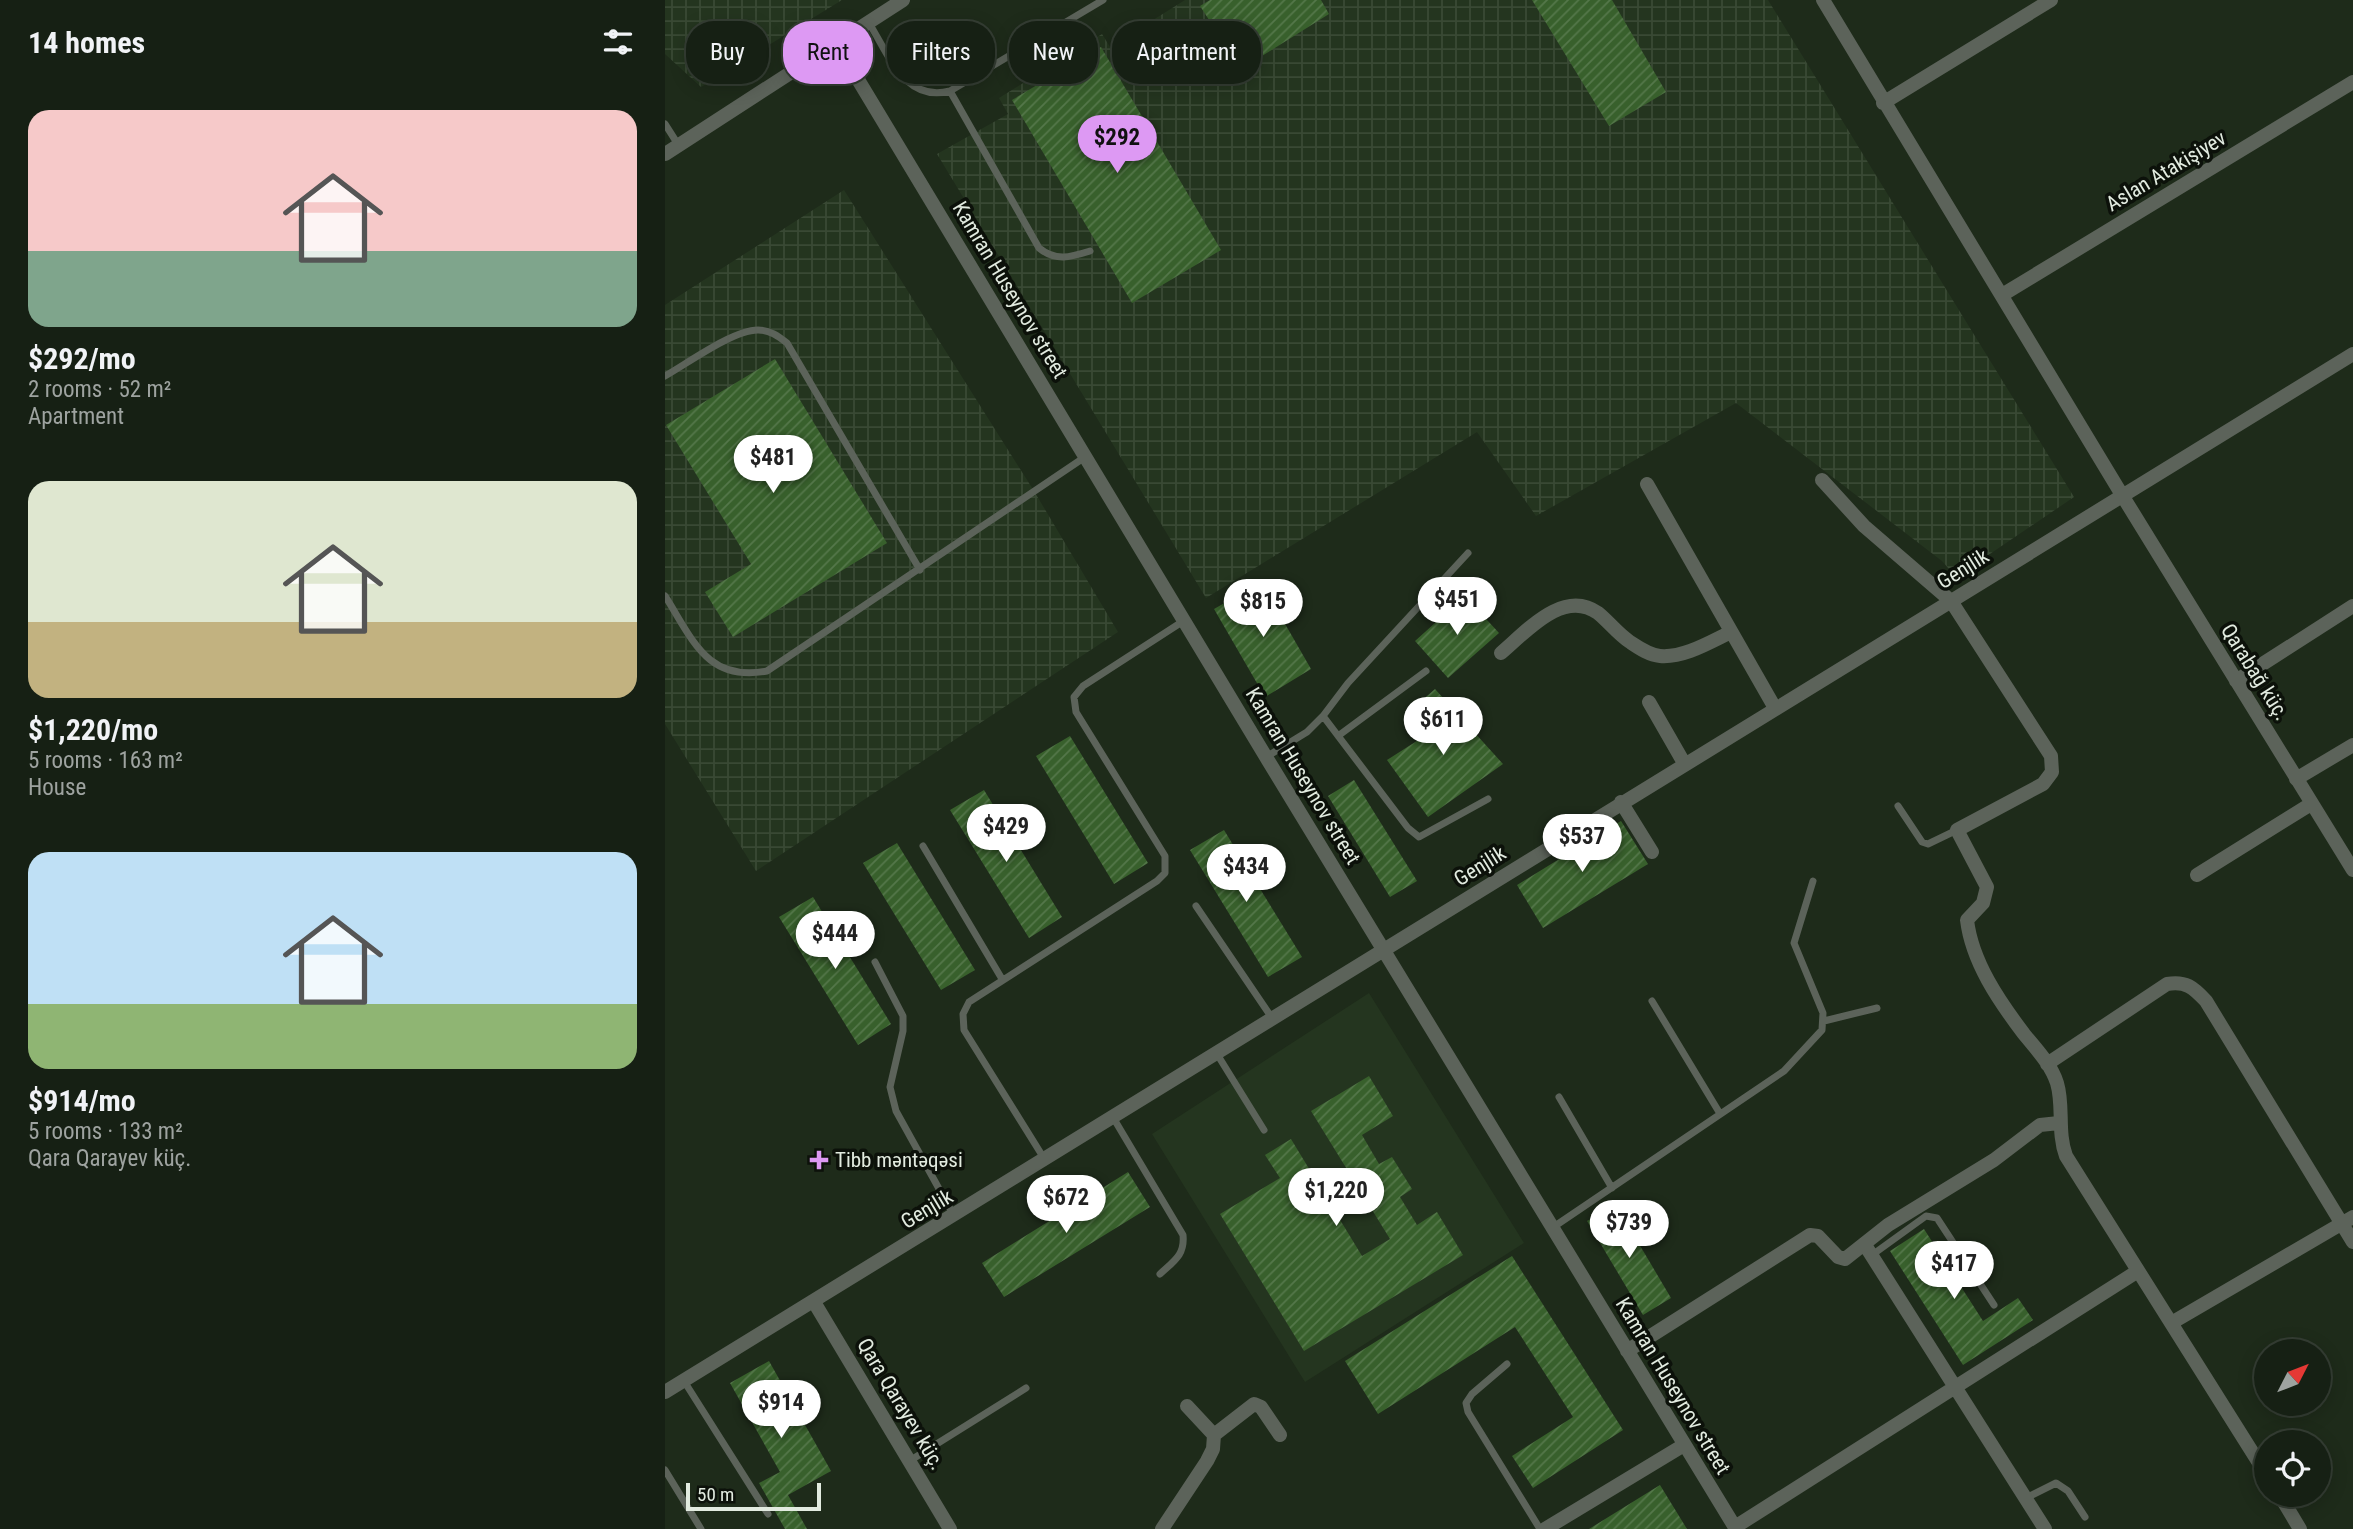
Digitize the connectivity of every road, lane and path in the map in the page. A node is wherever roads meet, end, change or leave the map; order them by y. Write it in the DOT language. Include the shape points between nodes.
graph roads {
  1 [pos="1103,0"];
  2 [pos="1823,0"];
  3 [pos="2051,0"];
  4 [pos="898,1"];
  5 [pos="872,21"];
  6 [pos="873,29"];
  7 [pos="783,78"];
  8 [pos="2353,82"];
  9 [pos="861,84"];
  10 [pos="950,91"];
  11 [pos="1884,103"];
  12 [pos="665,124"];
  13 [pos="679,146"];
  14 [pos="665,155"];
  15 [pos="1090,251"];
  16 [pos="2002,295"];
  17 [pos="2353,354"];
  18 [pos="665,376"];
  19 [pos="1086,457"];
  20 [pos="1822,480"];
  21 [pos="1647,484"];
  22 [pos="2122,495"];
  23 [pos="1468,553"];
  24 [pos="920,570"];
  25 [pos="665,596"];
  26 [pos="1951,601"];
  27 [pos="2353,606"];
  28 [pos="1185,620"];
  29 [pos="1731,632"];
  30 [pos="1501,653"];
  31 [pos="1426,671"];
  32 [pos="2236,681"];
  33 [pos="1649,702"];
  34 [pos="1775,708"];
  35 [pos="1323,716"];
  36 [pos="1338,736"];
  37 [pos="2353,745"];
  38 [pos="1266,757"];
  39 [pos="1684,763"];
  40 [pos="2296,779"];
  41 [pos="1488,799"];
  42 [pos="1621,802"];
  43 [pos="2311,804"];
  44 [pos="1898,806"];
  45 [pos="1957,830"];
  46 [pos="923,846"];
  47 [pos="1652,852"];
  48 [pos="2353,870"];
  49 [pos="2197,875"];
  50 [pos="1813,881"];
  51 [pos="1196,906"];
  52 [pos="1385,951"];
  53 [pos="875,962"];
  54 [pos="1002,978"];
  55 [pos="1651,1001"];
  56 [pos="1877,1008"];
  57 [pos="1273,1019"];
  58 [pos="1824,1021"];
  59 [pos="1217,1054"];
  60 [pos="2047,1064"];
  61 [pos="1559,1097"];
  62 [pos="1719,1112"];
  63 [pos="1114,1119"];
  64 [pos="2059,1123"];
  65 [pos="1264,1130"];
  66 [pos="1046,1160"];
  67 [pos="1612,1188"];
  68 [pos="954,1217"];
  69 [pos="2348,1221"];
  70 [pos="1552,1228"];
  71 [pos="2353,1241"];
  72 [pos="1868,1250"];
  73 [pos="2138,1271"];
  74 [pos="1160,1274"];
  75 [pos="814,1302"];
  76 [pos="1994,1305"];
  77 [pos="2173,1322"];
  78 [pos="1627,1351"];
  79 [pos="1507,1364"];
  80 [pos="684,1381"];
  81 [pos="1956,1387"];
  82 [pos="1026,1388"];
  83 [pos="665,1392"];
  84 [pos="1187,1406"];
  85 [pos="1214,1434"];
  86 [pos="1280,1435"];
  87 [pos="1684,1445"];
  88 [pos="2254,1454"];
  89 [pos="911,1460"];
  90 [pos="665,1470"];
  91 [pos="2025,1499"];
  92 [pos="2287,1507"];
  93 [pos="768,1514"];
  94 [pos="2085,1517"];
  95 [pos="2040,1527"];
  96 [pos="1736,1528"];
  97 [pos="701,1529"];
  98 [pos="950,1529"];
  99 [pos="1162,1529"];
  100 [pos="1542,1529"];
  101 [pos="2300,1529"];
  1 -- 10 [label="lane"];
  2 -- 11 [label="street, Qarabağ küç."];
  3 -- 11 [label="street"];
  4 -- 5 [label="street"];
  6 -- 10 [label="lane" via="909,85 934,95"];
  7 -- 13 [label="street"];
  8 -- 16 [label="street, Aslan Atakişiyev"];
  9 -- 19 [label="street, Kamran Huseynov street"];
  10 -- 15 [label="lane" via="1039,248 1048,256 1065,258"];
  11 -- 16 [label="street, Qarabağ küç."];
  12 -- 13 [label="lane"];
  13 -- 14 [label="street"];
  16 -- 22 [label="street, Qarabağ küç."];
  17 -- 22 [label="street, Genjlik"];
  18 -- 24 [label="lane" via="744,331 775,334 787,343"];
  19 -- 24 [label="lane"];
  19 -- 28 [label="street, Kamran Huseynov street"];
  20 -- 26 [label="street" via="1864,526"];
  21 -- 29 [label="street"];
  22 -- 26 [label="street, Genjlik"];
  22 -- 32 [label="street, Qarabağ küç."];
  23 -- 35 [label="lane"];
  24 -- 25 [label="lane" via="767,671 742,676 711,662"];
  26 -- 34 [label="street, Genjlik"];
  26 -- 45 [label="street" via="2053,765 2042,784"];
  27 -- 32 [label="street"];
  28 -- 38 [label="street, Kamran Huseynov street"];
  28 -- 54 [label="lane" via="1083,686 1074,698 1076,712 1165,856 1165,873"];
  29 -- 30 [label="street" via="1683,653 1659,656 1623,637 1597,613 1570,605 1536,624"];
  29 -- 34 [label="street"];
  31 -- 36 [label="lane"];
  32 -- 40 [label="street, Qarabağ küç."];
  33 -- 39 [label="street"];
  34 -- 39 [label="street, Genjlik"];
  35 -- 36 [label="lane"];
  35 -- 38 [label="lane" via="1307,732"];
  36 -- 41 [label="lane" via="1419,837"];
  37 -- 40 [label="street"];
  38 -- 52 [label="street, Kamran Huseynov street"];
  39 -- 42 [label="street, Genjlik"];
  40 -- 43 [label="street, Qarabağ küç."];
  42 -- 47 [label="street"];
  42 -- 52 [label="street, Genjlik"];
  43 -- 48 [label="street, Qarabağ küç."];
  43 -- 49 [label="street"];
  44 -- 45 [label="lane" via="1922,842 1928,844"];
  45 -- 60 [label="street" via="1987,887 1983,903 1967,920 1974,947 1993,990"];
  46 -- 54 [label="lane"];
  50 -- 58 [label="lane" via="1794,943"];
  51 -- 57 [label="lane"];
  52 -- 57 [label="street, Genjlik"];
  52 -- 70 [label="street, Kamran Huseynov street"];
  53 -- 68 [label="lane" via="903,1016 890,1087 896,1111"];
  54 -- 66 [label="lane" via="969,1002 963,1014 964,1030"];
  55 -- 62 [label="lane"];
  56 -- 58 [label="lane"];
  57 -- 59 [label="street, Genjlik"];
  58 -- 62 [label="lane" via="1822,1030 1793,1063"];
  59 -- 63 [label="street, Genjlik"];
  59 -- 65 [label="lane"];
  60 -- 64 [label="street" via="2057,1083"];
  60 -- 69 [label="street" via="2167,984 2182,982 2194,988"];
  61 -- 67 [label="lane"];
  62 -- 67 [label="lane"];
  63 -- 66 [label="street, Genjlik"];
  63 -- 74 [label="lane" via="1182,1235 1181,1255"];
  64 -- 72 [label="street" via="2040,1125 1994,1160 1888,1225"];
  64 -- 73 [label="street" via="2066,1156"];
  66 -- 68 [label="street, Genjlik"];
  67 -- 70 [label="lane"];
  68 -- 75 [label="street, Genjlik"];
  69 -- 71 [label="street"];
  69 -- 77 [label="street"];
  70 -- 78 [label="street, Kamran Huseynov street"];
  72 -- 76 [label="lane" via="1926,1216 1937,1218"];
  72 -- 78 [label="street" via="1845,1259 1818,1236 1810,1236"];
  72 -- 81 [label="street"];
  73 -- 77 [label="street"];
  73 -- 81 [label="street"];
  75 -- 80 [label="street, Genjlik"];
  75 -- 89 [label="street, Qara Qarayev küç."];
  77 -- 88 [label="street"];
  78 -- 87 [label="street, Kamran Huseynov street"];
  79 -- 100 [label="lane" via="1466,1403"];
  80 -- 83 [label="street, Genjlik"];
  80 -- 93 [label="lane"];
  81 -- 91 [label="street"];
  81 -- 96 [label="street"];
  82 -- 89 [label="lane"];
  84 -- 85 [label="street"];
  85 -- 86 [label="street" via="1254,1404"];
  85 -- 99 [label="street" via="1207,1461"];
  87 -- 96 [label="street, Kamran Huseynov street"];
  87 -- 100 [label="street"];
  89 -- 98 [label="street, Qara Qarayev küç."];
  90 -- 97 [label="lane"];
  91 -- 94 [label="lane" via="2056,1483 2068,1491"];
  91 -- 95 [label="street"];
  92 -- 101 [label="street"];
}
